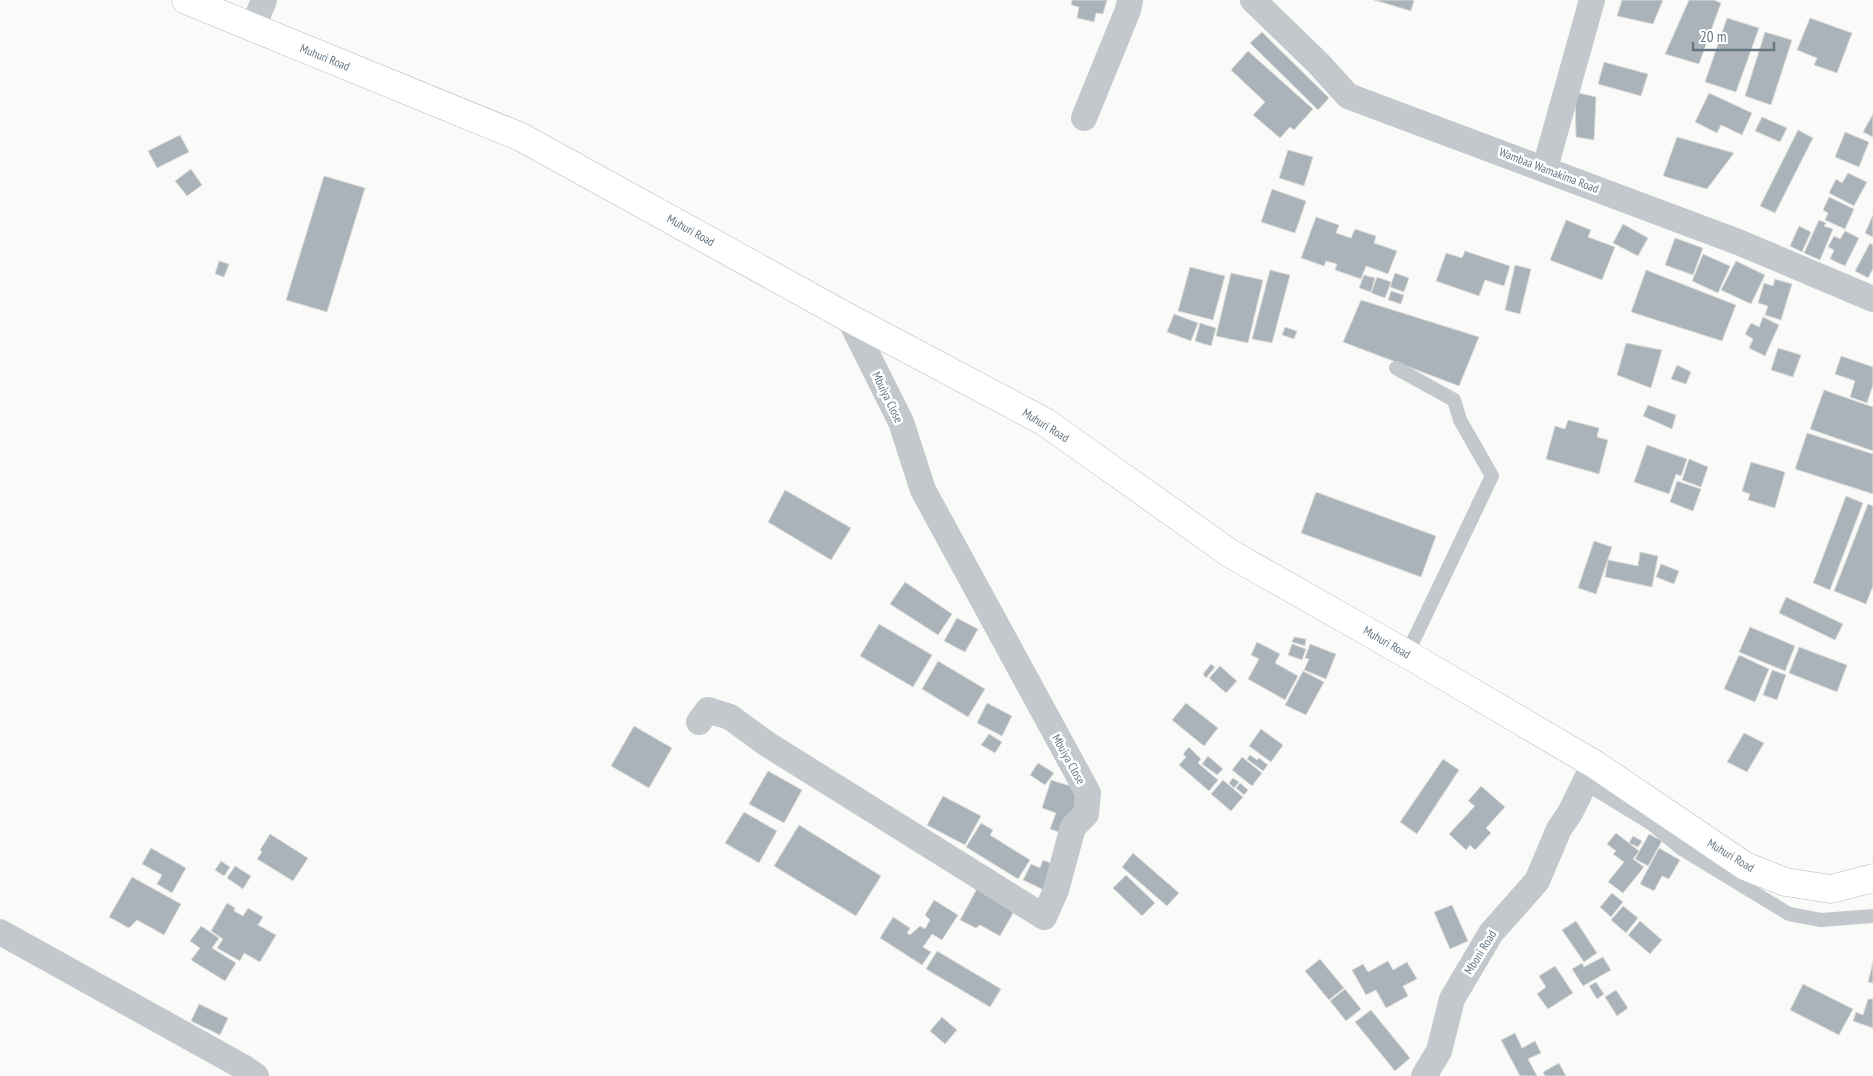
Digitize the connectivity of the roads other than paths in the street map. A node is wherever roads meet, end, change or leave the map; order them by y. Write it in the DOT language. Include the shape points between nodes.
graph roads {
  1 [pos="186,0"];
  2 [pos="264,0"];
  3 [pos="1130,0"];
  4 [pos="1253,0"];
  5 [pos="1592,0"];
  6 [pos="253,27"];
  7 [pos="1084,118"];
  8 [pos="1545,168"];
  9 [pos="1873,299"];
  10 [pos="849,318"];
  11 [pos="1396,368"];
  12 [pos="1407,654"];
  13 [pos="699,722"];
  14 [pos="1590,773"];
  15 [pos="1873,878"];
  16 [pos="1873,916"];
  17 [pos="0,932"];
  18 [pos="256,1076"];
  19 [pos="1424,1076"];
  1 -- 6 [label="main road, Muhuri Road"];
  2 -- 6 [label="street"];
  3 -- 7 [label="street"];
  4 -- 8 [label="street, Wambaa Wamakima Road" via="1320,64 1348,96"];
  5 -- 8 [label="street"];
  6 -- 10 [label="main road, Muhuri Road" via="521,137"];
  8 -- 9 [label="street, Wambaa Wamakima Road" via="1738,242"];
  10 -- 12 [label="main road, Muhuri Road" via="1045,422 1232,554"];
  10 -- 13 [label="street, Mbuiya Close" via="901,422 923,490 1088,793 1086,814 1073,827 1056,890 1044,917 767,744 730,717 708,710"];
  11 -- 12 [label="lane" via="1454,400 1460,420 1492,476"];
  12 -- 14 [label="main road, Muhuri Road"];
  14 -- 15 [label="main road, Muhuri Road" via="1745,866 1786,882 1831,889"];
  14 -- 16 [label="lane" via="1682,849 1789,914 1821,920"];
  14 -- 19 [label="street, Mboni Road" via="1559,828 1537,881 1491,933 1452,998 1439,1051"];
  17 -- 18 [label="street"];
}
